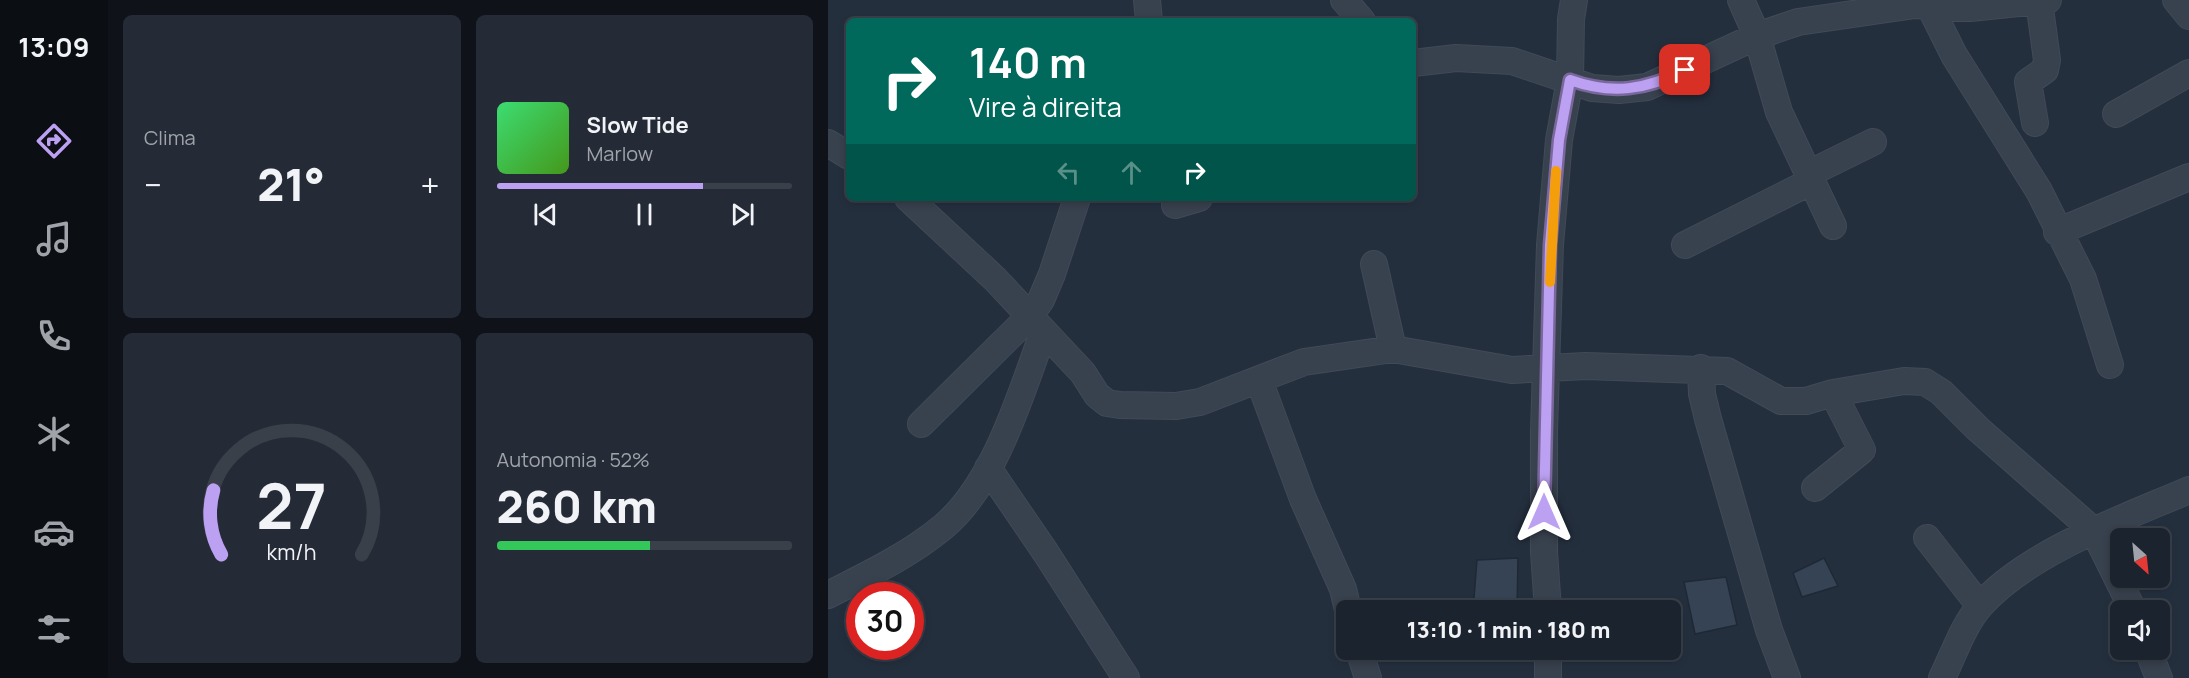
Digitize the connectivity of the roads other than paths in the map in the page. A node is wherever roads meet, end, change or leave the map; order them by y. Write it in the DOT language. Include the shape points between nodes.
graph roads {
  1 [pos="1147,0"];
  2 [pos="1344,0"];
  3 [pos="1574,0"];
  4 [pos="1741,0"];
  5 [pos="2176,0"];
  6 [pos="2043,1"];
  7 [pos="1920,3"];
  8 [pos="2189,16"];
  9 [pos="1149,18"];
  10 [pos="1359,18"];
  11 [pos="1757,36"];
  12 [pos="1416,63"];
  13 [pos="2189,73"];
  14 [pos="1570,80"];
  15 [pos="2116,114"];
  16 [pos="2035,123"];
  17 [pos="1873,142"];
  18 [pos="828,143"];
  19 [pos="846,154"];
  20 [pos="2189,177"];
  21 [pos="1810,178"];
  22 [pos="911,201"];
  23 [pos="1076,201"];
  24 [pos="1833,226"];
  25 [pos="2057,232"];
  26 [pos="1685,245"];
  27 [pos="1374,264"];
  28 [pos="1036,325"];
  29 [pos="1392,349"];
  30 [pos="2110,365"];
  31 [pos="1701,368"];
  32 [pos="1547,369"];
  33 [pos="1258,380"];
  34 [pos="1833,393"];
  35 [pos="921,424"];
  36 [pos="987,468"];
  37 [pos="1815,488"];
  38 [pos="2189,490"];
  39 [pos="2094,531"];
  40 [pos="1927,538"];
  41 [pos="828,595"];
  42 [pos="1346,600"];
  43 [pos="1548,600"];
  44 [pos="2128,600"];
  45 [pos="1980,606"];
  46 [pos="1362,660"];
  47 [pos="1548,660"];
  48 [pos="2152,660"];
  49 [pos="1126,678"];
  50 [pos="1368,678"];
  51 [pos="1548,678"];
  52 [pos="1787,678"];
  53 [pos="1942,678"];
  54 [pos="2159,678"];
  1 -- 9 [label="street"];
  2 -- 10 [label="street"];
  3 -- 14 [label="street"];
  4 -- 11 [label="street"];
  5 -- 8 [label="street"];
  6 -- 7 [label="street" via="1970,8"];
  6 -- 16 [label="street" via="2047,60 2045,69 2028,82"];
  7 -- 11 [label="street" via="1798,22"];
  7 -- 25 [label="street" via="2039,191"];
  11 -- 14 [label="street" via="1647,87 1592,88"];
  11 -- 21 [label="street" via="1779,112"];
  12 -- 14 [label="street" via="1456,58 1512,61"];
  13 -- 15 [label="street"];
  14 -- 32 [label="street" via="1559,140 1550,245"];
  17 -- 21 [label="street"];
  18 -- 19 [label="street"];
  20 -- 25 [label="street"];
  21 -- 24 [label="street"];
  21 -- 26 [label="street"];
  22 -- 28 [label="street" via="995,279"];
  23 -- 28 [label="street"];
  25 -- 30 [label="street" via="2082,279"];
  27 -- 29 [label="street"];
  28 -- 33 [label="street" via="1107,403 1176,406 1200,402"];
  28 -- 35 [label="street"];
  28 -- 36 [label="street" via="1024,387"];
  29 -- 32 [label="street" via="1512,370"];
  29 -- 33 [label="street" via="1304,362"];
  31 -- 32 [label="street"];
  31 -- 34 [label="street" via="1727,371 1781,401 1806,401"];
  31 -- 52 [label="street" via="1708,419 1769,630"];
  32 -- 43 [label="street" via="1543,492"];
  33 -- 42 [label="street" via="1302,499"];
  34 -- 37 [label="street" via="1862,450"];
  34 -- 39 [label="street" via="1904,381 1925,382 1941,392"];
  36 -- 41 [label="street" via="944,527 898,559"];
  36 -- 49 [label="street"];
  38 -- 39 [label="street"];
  39 -- 44 [label="street"];
  39 -- 45 [label="street" via="2004,583"];
  40 -- 45 [label="street"];
  45 -- 53 [label="street"];
  46 -- 50 [label="street"];
  47 -- 51 [label="street"];
  48 -- 54 [label="street"];
}
